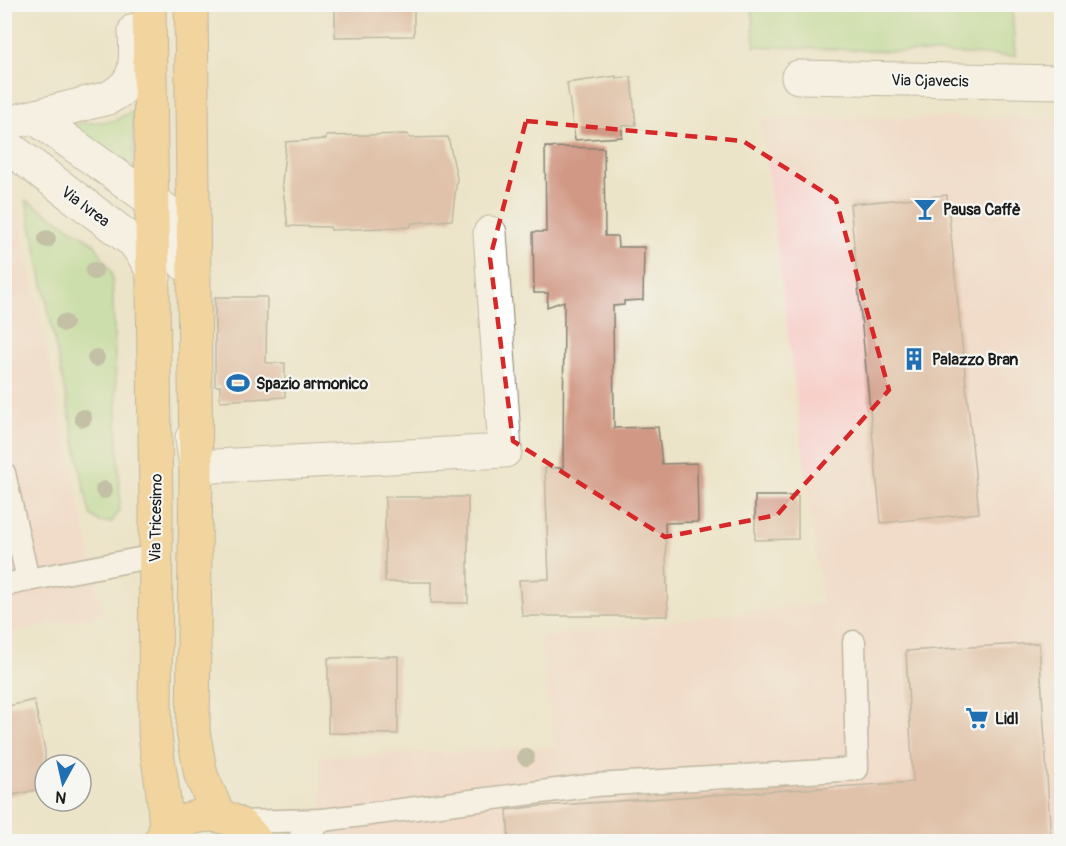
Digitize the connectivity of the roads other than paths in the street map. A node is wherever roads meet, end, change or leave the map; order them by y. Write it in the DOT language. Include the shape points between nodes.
graph roads {
  1 [pos="135,4"];
  2 [pos="149,4"];
  3 [pos="191,4"];
  4 [pos="798,77"];
  5 [pos="1062,82"];
  6 [pos="19,121"];
  7 [pos="4,144"];
  8 [pos="153,201"];
  9 [pos="489,233"];
  10 [pos="154,278"];
  11 [pos="196,467"];
  12 [pos="4,472"];
  13 [pos="155,556"];
  14 [pos="28,580"];
  15 [pos="4,585"];
  16 [pos="854,642"];
  17 [pos="323,820"];
  18 [pos="237,827"];
  19 [pos="162,837"];
  20 [pos="297,842"];
  1 -- 6 [label="street" via="135,70 125,88 108,98"];
  2 -- 8 [label="main road, Via Tricesimo"];
  3 -- 11 [label="main road"];
  4 -- 5 [label="street, Via Cjavecis"];
  6 -- 8 [label="street"];
  7 -- 10 [label="street, Via Ivrea" via="134,242"];
  8 -- 10 [label="main road, Via Tricesimo"];
  8 -- 11 [label="street" via="171,214 184,238 186,400"];
  9 -- 11 [label="street" via="505,451"];
  10 -- 13 [label="main road, Via Tricesimo"];
  11 -- 18 [label="main road" via="193,731 201,775"];
  12 -- 14 [label="lane"];
  13 -- 14 [label="lane"];
  13 -- 19 [label="main road, Via Tricesimo" via="155,731 166,809"];
  14 -- 15 [label="lane"];
  16 -- 17 [label="lane" via="857,769 596,785"];
  17 -- 18 [label="lane"];
  17 -- 20 [label="lane"];
  18 -- 19 [label="main road, Via Tricesimo" via="201,815 184,820"];
}
